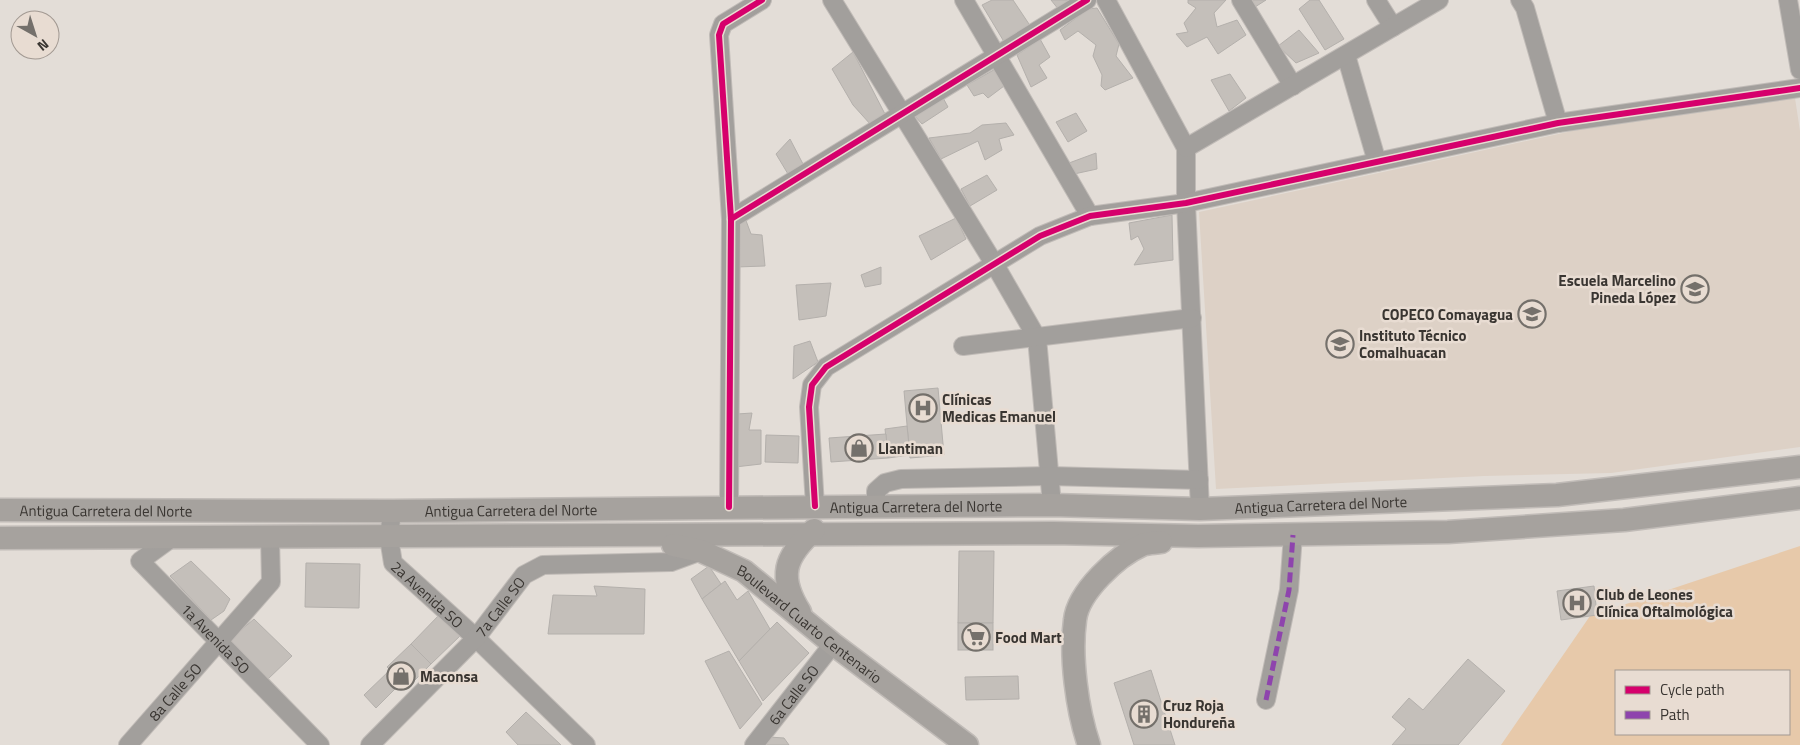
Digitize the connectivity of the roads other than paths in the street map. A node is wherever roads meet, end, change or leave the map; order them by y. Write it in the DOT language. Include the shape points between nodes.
graph roads {
  1 [pos="762,0"];
  2 [pos="832,0"];
  3 [pos="964,0"];
  4 [pos="1087,0"];
  5 [pos="1106,0"];
  6 [pos="1241,0"];
  7 [pos="1376,0"];
  8 [pos="1439,0"];
  9 [pos="1520,0"];
  10 [pos="1788,0"];
  11 [pos="1393,27"];
  12 [pos="1346,55"];
  13 [pos="997,56"];
  14 [pos="1800,70"];
  15 [pos="1293,86"];
  16 [pos="1800,88"];
  17 [pos="902,114"];
  18 [pos="1558,123"];
  19 [pos="1186,148"];
  20 [pos="1377,162"];
  21 [pos="1186,203"];
  22 [pos="1090,216"];
  23 [pos="731,219"];
  24 [pos="995,265"];
  25 [pos="1192,318"];
  26 [pos="1038,338"];
  27 [pos="963,346"];
  28 [pos="1800,467"];
  29 [pos="1049,476"];
  30 [pos="1199,480"];
  31 [pos="1800,498"];
  32 [pos="876,505"];
  33 [pos="1052,505"];
  34 [pos="815,506"];
  35 [pos="729,507"];
  36 [pos="842,507"];
  37 [pos="0,510"];
  38 [pos="1200,510"];
  39 [pos="232,511"];
  40 [pos="392,511"];
  41 [pos="809,535"];
  42 [pos="1293,535"];
  43 [pos="636,536"];
  44 [pos="1198,536"];
  45 [pos="173,537"];
  46 [pos="270,537"];
  47 [pos="0,538"];
  48 [pos="389,538"];
  49 [pos="701,551"];
  50 [pos="804,619"];
  51 [pos="476,638"];
  52 [pos="218,642"];
  53 [pos="834,644"];
  54 [pos="1266,700"];
  55 [pos="1087,743"];
  56 [pos="128,745"];
  57 [pos="320,745"];
  58 [pos="370,745"];
  59 [pos="586,745"];
  60 [pos="754,745"];
  61 [pos="967,745"];
  1 -- 23 [label="street" via="723,24 719,35"];
  2 -- 17 [label="street"];
  3 -- 13 [label="street"];
  4 -- 13 [label="street"];
  5 -- 19 [label="street"];
  6 -- 15 [label="street"];
  7 -- 11 [label="street"];
  8 -- 11 [label="street"];
  9 -- 18 [label="street"];
  10 -- 14 [label="street"];
  11 -- 12 [label="street"];
  12 -- 15 [label="street"];
  12 -- 20 [label="street"];
  13 -- 17 [label="street"];
  13 -- 22 [label="street"];
  15 -- 19 [label="street"];
  16 -- 18 [label="street"];
  17 -- 23 [label="street"];
  17 -- 24 [label="street"];
  18 -- 20 [label="street"];
  19 -- 21 [label="street"];
  20 -- 21 [label="street"];
  21 -- 22 [label="street"];
  21 -- 25 [label="street"];
  22 -- 24 [label="street" via="1040,236"];
  23 -- 35 [label="street"];
  24 -- 26 [label="street"];
  24 -- 34 [label="street" via="826,367 812,385 808,407"];
  25 -- 26 [label="street"];
  25 -- 30 [label="street"];
  26 -- 27 [label="street"];
  26 -- 29 [label="street"];
  28 -- 38 [label="main road, Antigua Carretera del Norte" via="1557,495"];
  29 -- 30 [label="street"];
  29 -- 32 [label="street" via="901,479 885,483 876,491"];
  29 -- 33 [label="street"];
  30 -- 38 [label="street"];
  31 -- 42 [label="main road, Antigua Carretera del Norte" via="1606,521 1448,532"];
  32 -- 33 [label="main road, Antigua Carretera del Norte"];
  32 -- 36 [label="main road, Antigua Carretera del Norte"];
  33 -- 38 [label="main road, Antigua Carretera del Norte"];
  34 -- 35 [label="main road, Antigua Carretera del Norte"];
  34 -- 36 [label="main road, Antigua Carretera del Norte"];
  35 -- 40 [label="main road, Antigua Carretera del Norte"];
  36 -- 41 [label="main road"];
  37 -- 39 [label="main road, Antigua Carretera del Norte"];
  39 -- 40 [label="main road, Antigua Carretera del Norte"];
  39 -- 45 [label="main road"];
  40 -- 48 [label="street, 2a Avenida SO"];
  41 -- 43 [label="main road, Antigua Carretera del Norte"];
  41 -- 44 [label="main road, Antigua Carretera del Norte" via="1053,533"];
  41 -- 50 [label="main road" via="792,551 785,573 789,595"];
  42 -- 44 [label="main road, Antigua Carretera del Norte"];
  42 -- 54 [label="street" via="1289,590"];
  43 -- 48 [label="main road, Antigua Carretera del Norte"];
  43 -- 49 [label="main road, Boulevard Cuarto Centenario"];
  44 -- 55 [label="main road" via="1143,544 1122,556 1103,573 1081,601 1075,619 1075,654"];
  45 -- 46 [label="main road, Antigua Carretera del Norte"];
  45 -- 47 [label="main road, Antigua Carretera del Norte"];
  45 -- 52 [label="street, 1a Avenida SO" via="140,561"];
  46 -- 48 [label="main road, Antigua Carretera del Norte"];
  46 -- 52 [label="street, 8a Calle SO" via="271,582"];
  48 -- 51 [label="street, 2a Avenida SO" via="393,564"];
  49 -- 50 [label="main road, Boulevard Cuarto Centenario" via="744,571"];
  49 -- 51 [label="street, 7a Calle SO" via="671,562 533,569 524,575"];
  50 -- 53 [label="main road, Boulevard Cuarto Centenario"];
  51 -- 58 [label="street, 7a Calle SO"];
  51 -- 59 [label="street, 2a Avenida SO"];
  52 -- 56 [label="street, 8a Calle SO"];
  52 -- 57 [label="street, 1a Avenida SO"];
  53 -- 60 [label="street, 6a Calle SO"];
  53 -- 61 [label="main road, Boulevard Cuarto Centenario"];
}
